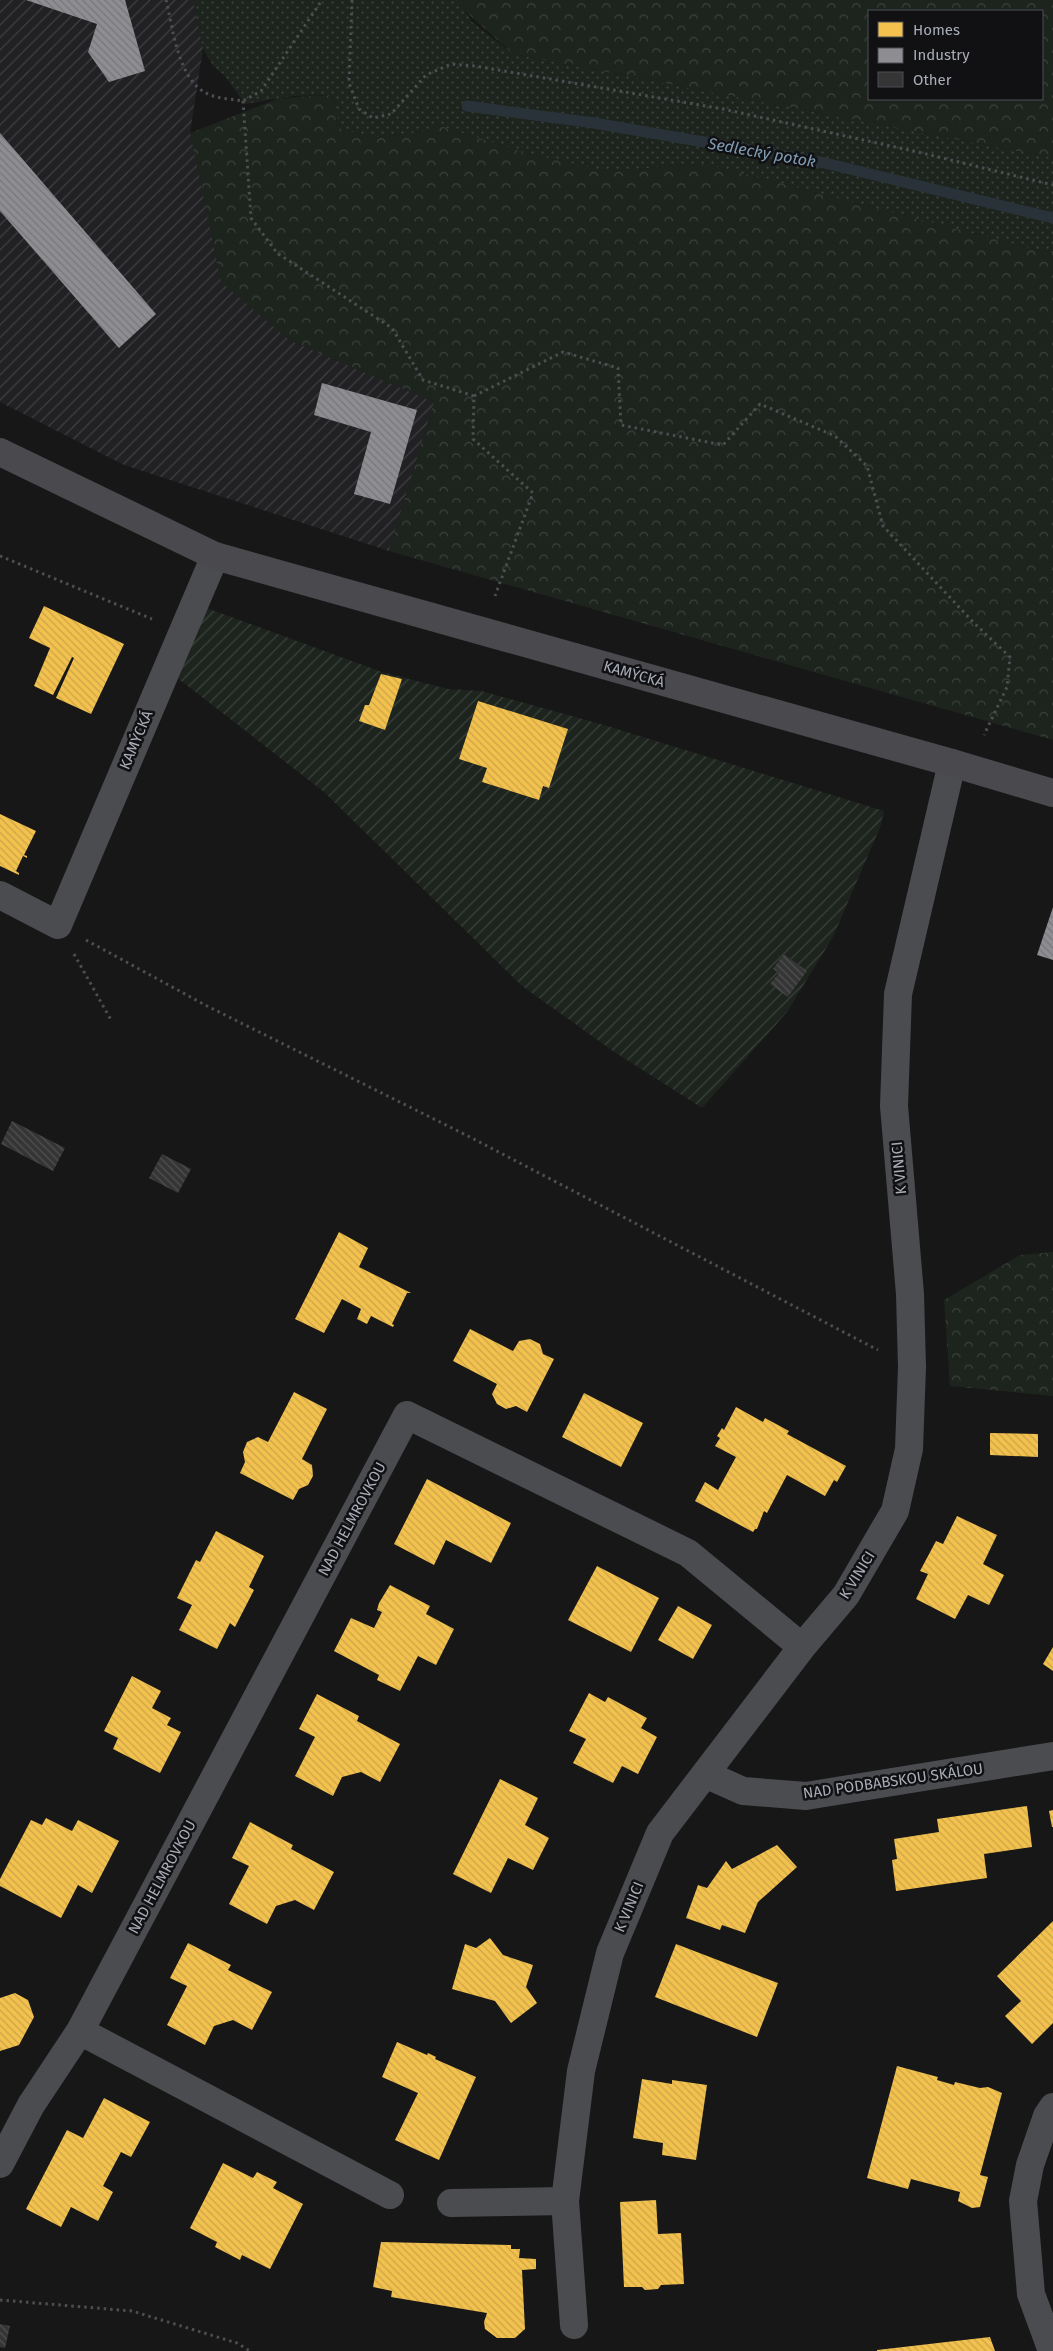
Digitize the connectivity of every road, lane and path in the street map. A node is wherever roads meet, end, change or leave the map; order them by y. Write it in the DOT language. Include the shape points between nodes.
graph roads {
  1 [pos="166,0"];
  2 [pos="322,0"];
  3 [pos="352,0"];
  4 [pos="243,101"];
  5 [pos="1053,185"];
  6 [pos="474,396"];
  7 [pos="0,452"];
  8 [pos="0,556"];
  9 [pos="215,556"];
  10 [pos="495,596"];
  11 [pos="182,631"];
  12 [pos="984,735"];
  13 [pos="952,763"];
  14 [pos="1053,793"];
  15 [pos="0,895"];
  16 [pos="58,925"];
  17 [pos="111,1020"];
  18 [pos="912,1367"];
  19 [pos="802,1647"];
  20 [pos="1053,1756"];
  21 [pos="705,1774"];
  22 [pos="80,2030"];
  23 [pos="1053,2107"];
  24 [pos="0,2164"];
  25 [pos="390,2195"];
  26 [pos="564,2200"];
  27 [pos="450,2203"];
  28 [pos="0,2300"];
  29 [pos="574,2325"];
  30 [pos="250,2351"];
  31 [pos="1052,2351"];
  1 -- 4 [label="path" via="181,64 190,79 206,93"];
  2 -- 4 [label="path" via="260,91"];
  3 -- 5 [label="path" via="349,83 359,109 372,118 391,114 426,75 450,64 475,66 723,109"];
  4 -- 6 [label="path" via="251,218 277,253 392,328 423,380"];
  6 -- 10 [label="path" via="474,439 533,493"];
  6 -- 12 [label="path" via="563,352 618,368 621,425 723,446 760,404 835,436 867,466 883,526 1010,657 1007,687"];
  7 -- 9 [label="main road, KAMÝCKÁ"];
  8 -- 11 [label="path"];
  9 -- 11 [label="street, KAMÝCKÁ"];
  9 -- 13 [label="main road, KAMÝCKÁ"];
  11 -- 16 [label="street, KAMÝCKÁ"];
  13 -- 14 [label="main road, KAMÝCKÁ"];
  13 -- 18 [label="street, K VINICI" via="898,994 894,1106 910,1294"];
  15 -- 16 [label="street"];
  16 -- 17 [label="path"];
  16 -- 18 [label="path" via="208,1006 468,1136"];
  18 -- 19 [label="street, K VINICI" via="909,1449 895,1511 846,1594"];
  19 -- 21 [label="street, K VINICI"];
  19 -- 22 [label="street, NAD HELMROVKOU" via="688,1553 407,1415"];
  20 -- 21 [label="street, NAD PODBABSKOU SKÁLOU" via="806,1796 743,1791"];
  21 -- 26 [label="street, K VINICI" via="660,1834 610,1953 581,2071"];
  22 -- 24 [label="street, NAD HELMROVKOU" via="31,2105"];
  22 -- 25 [label="street"];
  23 -- 31 [label="street" via="1030,2165 1023,2200 1031,2294"];
  26 -- 27 [label="street"];
  26 -- 29 [label="street, K VINICI"];
  28 -- 30 [label="path" via="132,2311 237,2343"];
}
